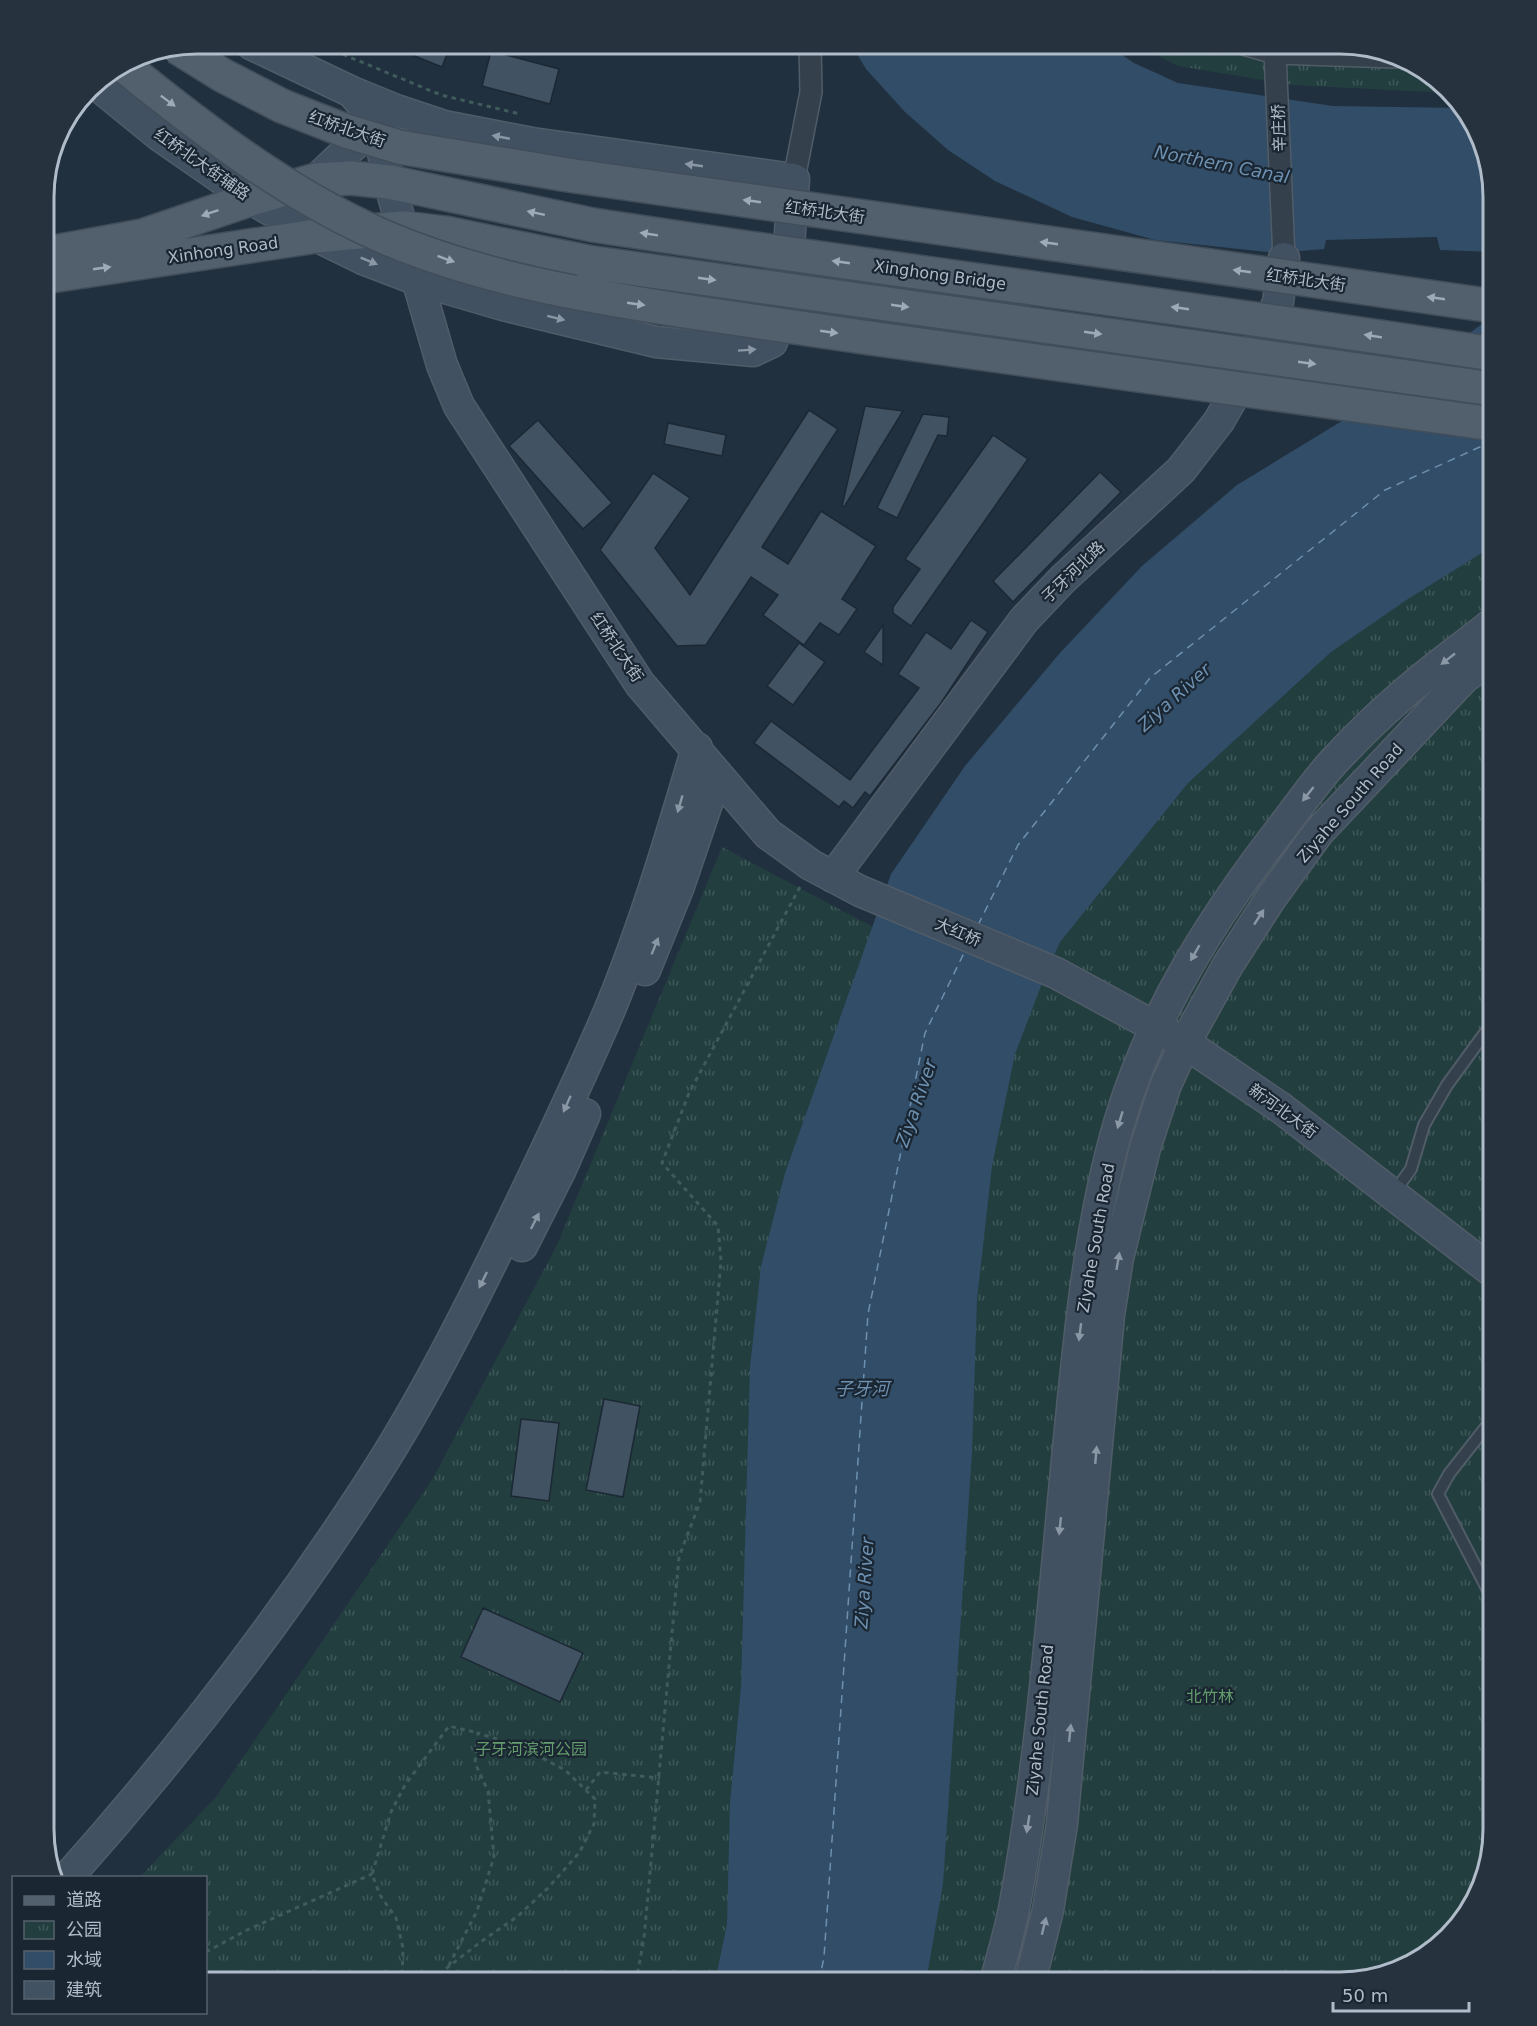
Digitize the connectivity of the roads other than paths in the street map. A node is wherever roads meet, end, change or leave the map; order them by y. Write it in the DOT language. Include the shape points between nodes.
graph roads {
  1 [pos="187,54"];
  2 [pos="272,54"];
  3 [pos="810,54"];
  4 [pos="1261,54"];
  5 [pos="1372,58"];
  6 [pos="1276,62"];
  7 [pos="130,71"];
  8 [pos="103,89"];
  9 [pos="352,92"];
  10 [pos="444,126"];
  11 [pos="378,129"];
  12 [pos="794,179"];
  13 [pos="316,180"];
  14 [pos="389,182"];
  15 [pos="250,199"];
  16 [pos="403,228"];
  17 [pos="316,236"];
  18 [pos="54,252"];
  19 [pos="1284,258"];
  20 [pos="54,275"];
  21 [pos="418,280"];
  22 [pos="1483,304"];
  23 [pos="1483,352"];
  24 [pos="1483,387"];
  25 [pos="1483,422"];
  26 [pos="1483,632"];
  27 [pos="1483,665"];
  28 [pos="697,748"];
  29 [pos="717,774"];
  30 [pos="822,871"];
  31 [pos="860,891"];
  32 [pos="1056,973"];
  33 [pos="1156,1027"];
  34 [pos="1483,1037"];
  35 [pos="1185,1043"];
  36 [pos="1140,1065"];
  37 [pos="1169,1078"];
  38 [pos="1393,1194"];
  39 [pos="1483,1264"];
  40 [pos="1483,1432"];
  41 [pos="1483,1579"];
  42 [pos="69,1876"];
  43 [pos="96,1876"];
  44 [pos="998,1972"];
  45 [pos="1033,1972"];
  22 -- 1 [label="main road, 红桥北大街, one-way, bridge" via="568,175 399,147 282,106"];
  2 -- 9 [label="street"];
  3 -- 12 [label="street" via="811,92"];
  4 -- 6 [label="street"];
  5 -- 6 [label="street"];
  6 -- 19 [label="street, 辛庄桥"];
  7 -- 25 [label="main road, one-way, bridge" via="231,149 309,198 381,235 456,263 531,283 617,301 826,332"];
  8 -- 15 [label="street, 红桥北大街辅路" via="160,136"];
  9 -- 10 [label="street"];
  9 -- 11 [label="street"];
  10 -- 11 [label="street" via="411,124"];
  12 -- 10 [label="street, one-way" via="532,144"];
  11 -- 13 [label="street"];
  11 -- 14 [label="street, 红桥北大街"];
  21 -- 12 [label="street, 红桥北大街辅路, one-way" via="656,342 753,351 772,342 785,300"];
  13 -- 14 [label="main road, Xinhong Road"];
  13 -- 15 [label="main road, Xinhong Road"];
  14 -- 16 [label="street, 红桥北大街"];
  23 -- 14 [label="main road, Xinghong Bridge, one-way, bridge" via="593,225"];
  15 -- 17 [label="street, 红桥北大街辅路"];
  15 -- 18 [label="main road, Xinhong Road, one-way" via="142,236"];
  16 -- 17 [label="main road, Xinhong Road"];
  16 -- 21 [label="street, 红桥北大街"];
  16 -- 24 [label="main road, one-way, bridge" via="587,262"];
  20 -- 17 [label="main road, Xinhong Road, one-way"];
  17 -- 21 [label="street, 红桥北大街辅路, one-way"];
  19 -- 30 [label="street, 子牙河北路" via="1278,302 1254,360 1219,421 1181,470 1024,620"];
  21 -- 28 [label="street, 红桥北大街" via="442,365 459,406 640,684"];
  26 -- 33 [label="street, Ziyahe South Road, one-way" via="1399,697 1335,760 1246,874 1182,976"];
  35 -- 27 [label="street, Ziyahe South Road, one-way" via="1228,965 1318,834 1464,678"];
  28 -- 29 [label="street, 红桥北大街"];
  28 -- 42 [label="street, one-way" via="661,868 610,1007 545,1153 436,1370 364,1491 293,1596 209,1709"];
  29 -- 30 [label="street, 红桥北大街" via="768,834"];
  43 -- 29 [label="street, one-way" via="214,1732 305,1611 378,1505 491,1308 561,1169 624,1022 679,886"];
  30 -- 31 [label="street, 红桥北大街"];
  31 -- 32 [label="street, 大红桥"];
  32 -- 33 [label="street, 新河北大街"];
  33 -- 35 [label="street, 新河北大街"];
  33 -- 36 [label="street, Ziyahe South Road"];
  34 -- 38 [label="lane" via="1447,1085 1424,1125 1411,1169"];
  35 -- 37 [label="street, Ziyahe South Road"];
  35 -- 38 [label="street, 新河北大街" via="1281,1108"];
  36 -- 37 [label="street" via="1152,1055 1158,1056 1169,1064"];
  36 -- 44 [label="street, Ziyahe South Road, one-way" via="1110,1155 1089,1261 1036,1774 1013,1913"];
  45 -- 37 [label="street, Ziyahe South Road, one-way" via="1062,1824 1109,1315 1129,1208"];
  38 -- 39 [label="street, 新河北大街"];
  40 -- 41 [label="lane" via="1438,1494"];
}
